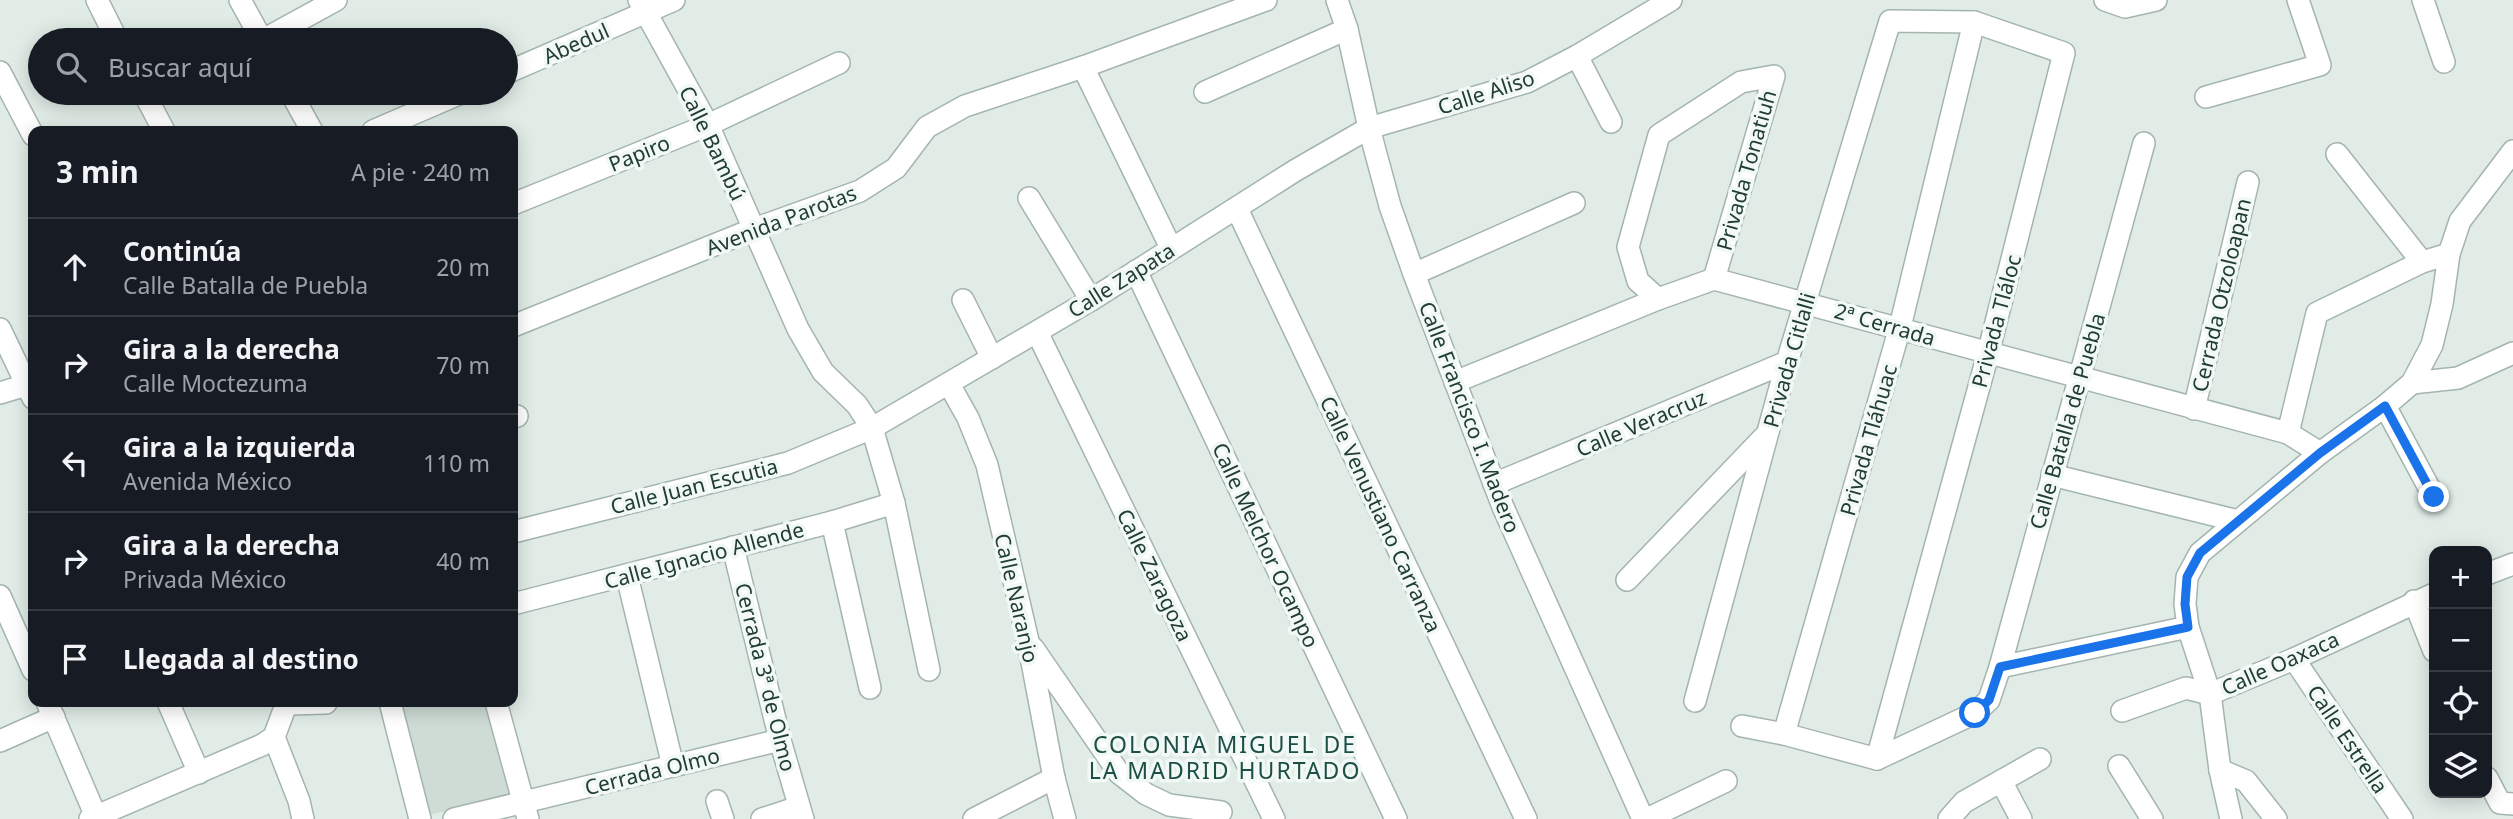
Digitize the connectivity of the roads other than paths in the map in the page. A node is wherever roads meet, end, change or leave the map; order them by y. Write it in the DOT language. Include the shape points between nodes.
graph roads {
  1 [pos="97,0"];
  2 [pos="240,0"];
  3 [pos="336,0"];
  4 [pos="674,0"];
  5 [pos="1266,0"];
  6 [pos="1338,0"];
  7 [pos="1671,0"];
  8 [pos="2105,0"];
  9 [pos="2156,0"];
  10 [pos="2298,0"];
  11 [pos="2423,0"];
  12 [pos="1243,4"];
  13 [pos="643,6"];
  14 [pos="1890,21"];
  15 [pos="1974,22"];
  16 [pos="111,28"];
  17 [pos="256,28"];
  18 [pos="285,28"];
  19 [pos="1347,29"];
  20 [pos="1577,56"];
  21 [pos="2444,62"];
  22 [pos="839,63"];
  23 [pos="518,67"];
  24 [pos="1083,67"];
  25 [pos="0,72"];
  26 [pos="1205,92"];
  27 [pos="2206,97"];
  28 [pos="150,105"];
  29 [pos="298,105"];
  30 [pos="433,105"];
  31 [pos="1611,122"];
  32 [pos="708,125"];
  33 [pos="28,126"];
  34 [pos="161,126"];
  35 [pos="309,126"];
  36 [pos="385,126"];
  37 [pos="1369,128"];
  38 [pos="2144,143"];
  39 [pos="2513,151"];
  40 [pos="2337,154"];
  41 [pos="2248,182"];
  42 [pos="1029,198"];
  43 [pos="518,202"];
  44 [pos="1574,203"];
  45 [pos="1237,209"];
  46 [pos="754,229"];
  47 [pos="1171,248"];
  48 [pos="2449,254"];
  49 [pos="2422,262"];
  50 [pos="1136,271"];
  51 [pos="1414,274"];
  52 [pos="1714,279"];
  53 [pos="1658,299"];
  54 [pos="963,300"];
  55 [pos="1091,300"];
  56 [pos="1805,302"];
  57 [pos="518,324"];
  58 [pos="1899,327"];
  59 [pos="0,329"];
  60 [pos="1037,332"];
  61 [pos="2513,353"];
  62 [pos="1988,354"];
  63 [pos="992,358"];
  64 [pos="1787,362"];
  65 [pos="2080,377"];
  66 [pos="28,382"];
  67 [pos="1455,382"];
  68 [pos="2412,383"];
  69 [pos="949,384"];
  70 [pos="28,388"];
  71 [pos="0,393"];
  72 [pos="2385,406"];
  73 [pos="2194,409"];
  74 [pos="872,428"];
  75 [pos="1768,433"];
  76 [pos="2288,433"];
  77 [pos="2320,453"];
  78 [pos="2052,475"];
  79 [pos="1494,484"];
  80 [pos="2434,497"];
  81 [pos="894,503"];
  82 [pos="2238,521"];
  83 [pos="832,522"];
  84 [pos="518,531"];
  85 [pos="733,547"];
  86 [pos="2513,564"];
  87 [pos="2492,572"];
  88 [pos="627,576"];
  89 [pos="1627,580"];
  90 [pos="0,596"];
  91 [pos="2429,596"];
  92 [pos="2414,601"];
  93 [pos="518,603"];
  94 [pos="6,622"];
  95 [pos="2188,627"];
  96 [pos="2429,638"];
  97 [pos="1028,641"];
  98 [pos="2294,659"];
  99 [pos="28,661"];
  100 [pos="2000,667"];
  101 [pos="929,670"];
  102 [pos="870,688"];
  103 [pos="2210,694"];
  104 [pos="1695,701"];
  105 [pos="170,707"];
  106 [pos="285,707"];
  107 [pos="391,707"];
  108 [pos="497,707"];
  109 [pos="51,710"];
  110 [pos="2122,711"];
  111 [pos="1742,726"];
  112 [pos="1784,734"];
  113 [pos="274,737"];
  114 [pos="780,740"];
  115 [pos="0,741"];
  116 [pos="1877,759"];
  117 [pos="2040,759"];
  118 [pos="673,766"];
  119 [pos="2119,766"];
  120 [pos="2220,770"];
  121 [pos="199,773"];
  122 [pos="1054,778"];
  123 [pos="1726,781"];
  124 [pos="2001,781"];
  125 [pos="2492,784"];
  126 [pos="2507,804"];
  127 [pos="526,811"];
  128 [pos="1221,812"];
  129 [pos="801,813"];
  130 [pos="94,818"];
  131 [pos="303,819"];
  132 [pos="420,819"];
  133 [pos="454,819"];
  134 [pos="762,819"];
  135 [pos="974,819"];
  136 [pos="1066,819"];
  137 [pos="1274,819"];
  138 [pos="1396,819"];
  139 [pos="1526,819"];
  140 [pos="1645,819"];
  141 [pos="1949,819"];
  142 [pos="2021,819"];
  143 [pos="2152,819"];
  144 [pos="2231,819"];
  145 [pos="2276,819"];
  146 [pos="2402,819"];
  1 -- 16 [label="street"];
  2 -- 17 [label="street"];
  3 -- 18 [label="street"];
  4 -- 13 [label="street, Abedul"];
  5 -- 12 [label="street, Avenida Parotas"];
  6 -- 19 [label="street, Calle Francisco I. Madero"];
  7 -- 20 [label="street, Calle Aliso"];
  8 -- 9 [label="street" via="2125,7"];
  10 -- 27 [label="street" via="2320,65"];
  11 -- 21 [label="street"];
  12 -- 24 [label="street, Avenida Parotas"];
  13 -- 23 [label="street, Abedul"];
  13 -- 32 [label="street, Calle Bambú"];
  14 -- 15 [label="street, Privada Tláloc"];
  14 -- 56 [label="street, Privada Citlalli"];
  15 -- 58 [label="street, Privada Tláhuac"];
  15 -- 62 [label="street, Privada Tláloc" via="2064,53"];
  19 -- 26 [label="street"];
  19 -- 37 [label="street, Calle Francisco I. Madero"];
  20 -- 31 [label="street"];
  20 -- 37 [label="street, Calle Aliso" via="1527,82"];
  22 -- 32 [label="street, Papiro"];
  24 -- 46 [label="street, Avenida Parotas" via="965,106 927,127 895,168 860,191"];
  24 -- 47 [label="street"];
  25 -- 33 [label="street"];
  28 -- 34 [label="street"];
  29 -- 35 [label="street"];
  30 -- 36 [label="street"];
  32 -- 43 [label="street, Papiro"];
  32 -- 46 [label="street, Calle Bambú"];
  37 -- 45 [label="street, Calle Zapata"];
  37 -- 51 [label="street, Calle Francisco I. Madero"];
  38 -- 65 [label="street, Calle Batalla de Puebla"];
  39 -- 48 [label="street" via="2460,221"];
  40 -- 49 [label="street"];
  41 -- 73 [label="street, Cerrada Otzoloapan"];
  42 -- 55 [label="street"];
  44 -- 51 [label="street"];
  45 -- 47 [label="street, Calle Zapata"];
  45 -- 139 [label="street, Calle Venustiano Carranza"];
  46 -- 57 [label="street, Avenida Parotas"];
  46 -- 74 [label="street, Calle Bambú" via="798,329 823,372 857,405"];
  47 -- 50 [label="street, Calle Zapata"];
  48 -- 49 [label="street"];
  48 -- 68 [label="street" via="2432,345"];
  49 -- 76 [label="street" via="2317,313"];
  50 -- 55 [label="street, Calle Zapata"];
  50 -- 138 [label="street, Calle Melchor Ocampo"];
  51 -- 67 [label="street, Calle Francisco I. Madero"];
  52 -- 53 [label="street"];
  52 -- 53 [label="street, Privada Tonatiuh" via="1774,76 1741,82 1659,135 1628,247 1638,281"];
  52 -- 56 [label="street, 2ª Cerrada"];
  53 -- 67 [label="street"];
  54 -- 63 [label="street"];
  55 -- 60 [label="street, Calle Zapata"];
  56 -- 58 [label="street, 2ª Cerrada"];
  56 -- 64 [label="street, Privada Citlalli"];
  58 -- 62 [label="street, 2ª Cerrada"];
  58 -- 112 [label="street, Privada Tláhuac"];
  59 -- 66 [label="street"];
  60 -- 63 [label="street, Calle Zapata"];
  60 -- 137 [label="street, Calle Zaragoza"];
  61 -- 68 [label="street" via="2458,378"];
  62 -- 65 [label="street, 2ª Cerrada"];
  62 -- 116 [label="street, Privada Tláloc"];
  63 -- 69 [label="street, Calle Zapata"];
  64 -- 75 [label="street, Privada Citlalli"];
  64 -- 79 [label="street, Calle Veracruz"];
  65 -- 73 [label="street, 2ª Cerrada"];
  65 -- 78 [label="street, Calle Batalla de Puebla"];
  67 -- 79 [label="street, Calle Francisco I. Madero"];
  68 -- 72 [label="street"];
  69 -- 74 [label="street, Calle Zapata"];
  69 -- 97 [label="street, Calle Naranjo" via="987,465"];
  70 -- 71 [label="street"];
  72 -- 77 [label="street"];
  72 -- 80 [label="street"];
  73 -- 76 [label="street, 2ª Cerrada"];
  74 -- 81 [label="street, Calle Bambú"];
  74 -- 84 [label="street, Calle Juan Escutia" via="788,463"];
  75 -- 89 [label="street"];
  75 -- 104 [label="street, Privada Citlalli"];
  76 -- 77 [label="street, 2ª Cerrada"];
  77 -- 82 [label="street"];
  78 -- 82 [label="street"];
  78 -- 100 [label="street, Calle Batalla de Puebla"];
  79 -- 140 [label="street, Calle Francisco I. Madero"];
  81 -- 83 [label="street, Calle Ignacio Allende"];
  81 -- 101 [label="street, Calle Bambú"];
  82 -- 95 [label="street" via="2200,553 2187,577"];
  83 -- 85 [label="street, Calle Ignacio Allende"];
  83 -- 102 [label="street"];
  85 -- 88 [label="street, Calle Ignacio Allende"];
  85 -- 114 [label="street, Cerrada 3ª de Olmo"];
  86 -- 87 [label="street"];
  88 -- 93 [label="street, Calle Ignacio Allende"];
  88 -- 118 [label="street"];
  90 -- 94 [label="street"];
  91 -- 92 [label="street, Calle Oaxaca"];
  92 -- 96 [label="street"];
  92 -- 98 [label="street, Calle Oaxaca"];
  94 -- 99 [label="street"];
  95 -- 100 [label="street"];
  95 -- 103 [label="street"];
  97 -- 122 [label="street, Calle Naranjo"];
  97 -- 128 [label="street" via="1119,773 1169,805"];
  98 -- 103 [label="street, Calle Oaxaca"];
  98 -- 146 [label="street, Calle Estrella"];
  100 -- 116 [label="street, Calle Batalla de Puebla" via="1989,700 1975,713"];
  103 -- 110 [label="street, Calle Oaxaca" via="2186,688"];
  103 -- 120 [label="street"];
  105 -- 121 [label="street"];
  106 -- 113 [label="street"];
  107 -- 132 [label="street"];
  108 -- 127 [label="street"];
  109 -- 115 [label="street"];
  109 -- 130 [label="street"];
  111 -- 112 [label="street"];
  112 -- 116 [label="street"];
  113 -- 121 [label="street"];
  113 -- 131 [label="street"];
  114 -- 118 [label="street, Cerrada Olmo"];
  114 -- 129 [label="street, Cerrada 3ª de Olmo"];
  117 -- 124 [label="street"];
  118 -- 127 [label="street, Cerrada Olmo"];
  119 -- 143 [label="street"];
  120 -- 144 [label="street"];
  120 -- 145 [label="street" via="2246,781"];
  121 -- 130 [label="street"];
  122 -- 135 [label="street"];
  122 -- 136 [label="street, Calle Naranjo"];
  123 -- 140 [label="street"];
  124 -- 141 [label="street" via="1964,802"];
  124 -- 142 [label="street"];
  125 -- 126 [label="street"];
  127 -- 133 [label="street, Cerrada Olmo"];
  129 -- 134 [label="street, Cerrada 3ª de Olmo"];
}
